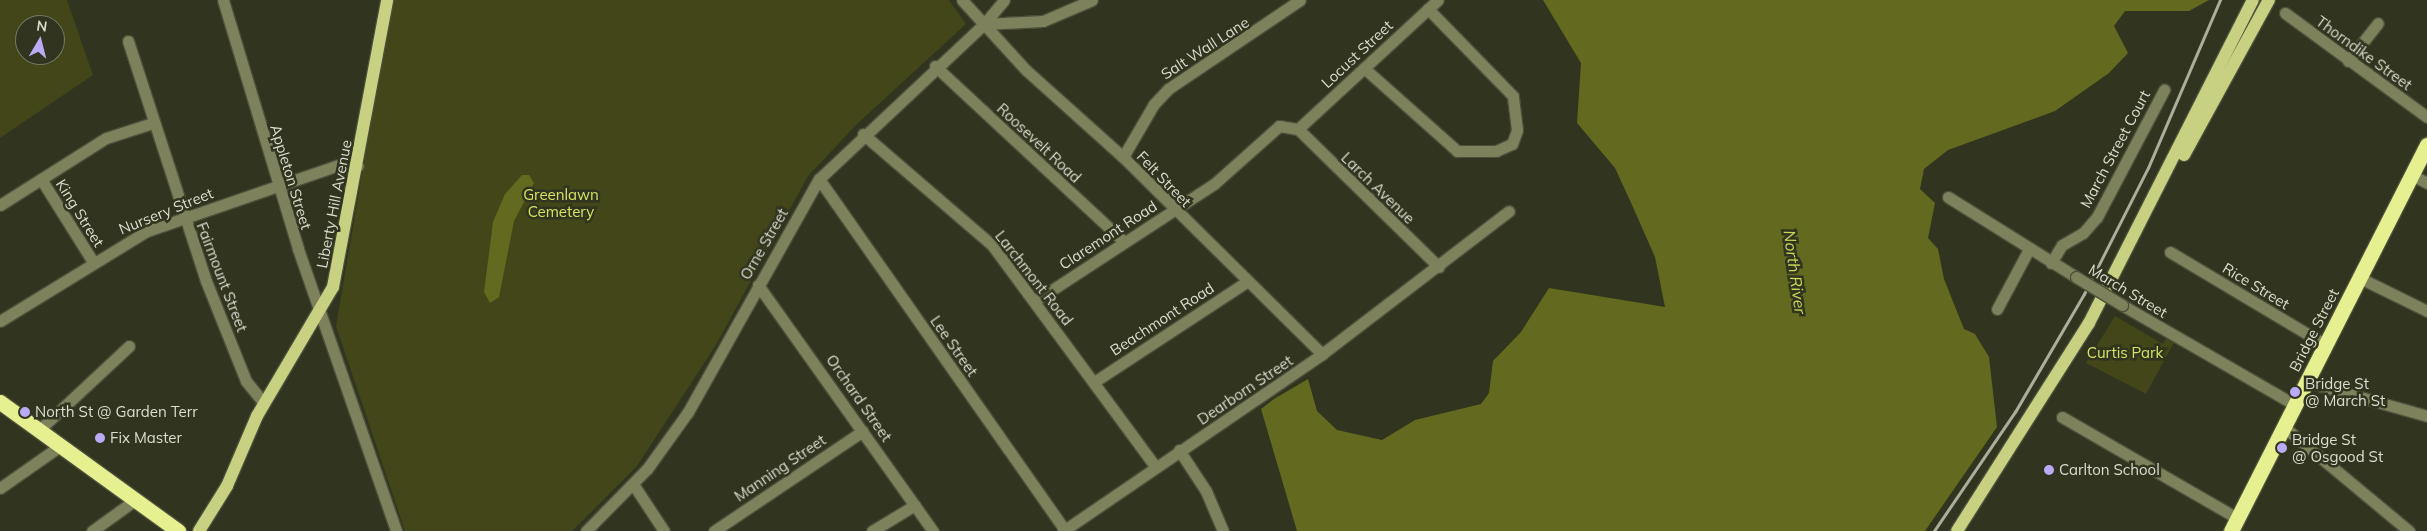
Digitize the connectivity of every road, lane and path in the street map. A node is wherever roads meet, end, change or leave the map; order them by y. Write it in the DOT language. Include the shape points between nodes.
graph roads {
  1 [pos="223,0"];
  2 [pos="388,0"];
  3 [pos="962,0"];
  4 [pos="1004,0"];
  5 [pos="1092,0"];
  6 [pos="1300,0"];
  7 [pos="1438,0"];
  8 [pos="2253,0"];
  9 [pos="2269,0"];
  10 [pos="1428,9"];
  11 [pos="2285,13"];
  12 [pos="984,24"];
  13 [pos="2378,24"];
  14 [pos="128,41"];
  15 [pos="2348,61"];
  16 [pos="936,66"];
  17 [pos="1364,68"];
  18 [pos="2164,90"];
  19 [pos="2427,116"];
  20 [pos="153,123"];
  21 [pos="1298,129"];
  22 [pos="863,134"];
  23 [pos="2427,145"];
  24 [pos="1123,157"];
  25 [pos="358,166"];
  26 [pos="2412,175"];
  27 [pos="819,178"];
  28 [pos="41,180"];
  29 [pos="2427,183"];
  30 [pos="277,184"];
  31 [pos="1948,197"];
  32 [pos="0,205"];
  33 [pos="1174,211"];
  34 [pos="1509,211"];
  35 [pos="2147,217"];
  36 [pos="183,219"];
  37 [pos="1123,242"];
  38 [pos="2029,249"];
  39 [pos="2170,252"];
  40 [pos="93,262"];
  41 [pos="2051,263"];
  42 [pos="1439,267"];
  43 [pos="2360,278"];
  44 [pos="1246,282"];
  45 [pos="758,285"];
  46 [pos="1034,301"];
  47 [pos="321,309"];
  48 [pos="1997,309"];
  49 [pos="2427,311"];
  50 [pos="0,321"];
  51 [pos="2326,345"];
  52 [pos="129,346"];
  53 [pos="1322,354"];
  54 [pos="1094,382"];
  55 [pos="2307,382"];
  56 [pos="0,402"];
  57 [pos="264,403"];
  58 [pos="2295,405"];
  59 [pos="2427,416"];
  60 [pos="2062,417"];
  61 [pos="2284,427"];
  62 [pos="39,430"];
  63 [pos="863,431"];
  64 [pos="60,446"];
  65 [pos="1179,450"];
  66 [pos="1154,465"];
  67 [pos="633,484"];
  68 [pos="0,488"];
  69 [pos="135,500"];
  70 [pos="915,505"];
  71 [pos="2234,525"];
  72 [pos="1064,530"];
  73 [pos="92,531"];
  74 [pos="178,531"];
  75 [pos="199,531"];
  76 [pos="396,531"];
  77 [pos="586,531"];
  78 [pos="664,531"];
  79 [pos="714,531"];
  80 [pos="872,531"];
  81 [pos="932,531"];
  82 [pos="1223,531"];
  83 [pos="1957,531"];
  84 [pos="2409,531"];
  1 -- 30 [label="street, Appleton Street"];
  2 -- 25 [label="main road, Liberty Hill Avenue"];
  3 -- 12 [label="street, Felt Street"];
  4 -- 12 [label="street, Orne Street"];
  5 -- 12 [label="street" via="1043,21"];
  6 -- 24 [label="street, Salt Wall Lane" via="1168,89 1154,104"];
  7 -- 10 [label="street, Locust Street"];
  8 -- 35 [label="main road"];
  9 -- 35 [label="main road"];
  10 -- 17 [label="street, Locust Street"];
  10 -- 17 [label="street" via="1513,96 1517,130 1512,144 1496,151 1456,150"];
  11 -- 15 [label="street, Thorndike Street"];
  12 -- 16 [label="street, Orne Street"];
  12 -- 24 [label="street, Felt Street" via="1026,70"];
  13 -- 15 [label="street"];
  14 -- 20 [label="street, Fairmount Street"];
  15 -- 19 [label="street, Thorndike Street"];
  16 -- 22 [label="street, Orne Street"];
  16 -- 37 [label="street, Roosevelt Road"];
  17 -- 21 [label="street, Locust Street"];
  18 -- 41 [label="street, March Street Court" via="2094,222 2062,245"];
  20 -- 28 [label="street" via="106,138"];
  20 -- 36 [label="street, Fairmount Street"];
  21 -- 33 [label="street, Claremont Road" via="1278,126 1214,184"];
  21 -- 42 [label="street, Larch Avenue"];
  22 -- 27 [label="street, Orne Street"];
  22 -- 46 [label="street, Larchmont Road" via="992,245"];
  23 -- 26 [label="highway, Bridge Street"];
  24 -- 33 [label="street, Felt Street"];
  25 -- 30 [label="street, Nursery Street" via="344,163"];
  25 -- 47 [label="main road, Liberty Hill Avenue" via="340,264"];
  26 -- 29 [label="street"];
  26 -- 43 [label="highway, Bridge Street"];
  27 -- 45 [label="street, Orne Street"];
  27 -- 72 [label="street, Lee Street"];
  28 -- 32 [label="street"];
  28 -- 40 [label="street, King Street"];
  30 -- 36 [label="street, Nursery Street"];
  30 -- 47 [label="street, Appleton Street"];
  31 -- 38 [label="street, March Street"];
  33 -- 37 [label="street, Claremont Road"];
  33 -- 44 [label="street, Felt Street"];
  34 -- 42 [label="street, Dearborn Street"];
  35 -- 83 [label="main road" via="2049,391"];
  36 -- 40 [label="street, Nursery Street" via="146,231"];
  36 -- 57 [label="street, Fairmount Street" via="246,381"];
  37 -- 46 [label="street, Claremont Road"];
  38 -- 41 [label="street, March Street"];
  38 -- 48 [label="street"];
  39 -- 51 [label="street, Rice Street"];
  40 -- 50 [label="street, Nursery Street"];
  41 -- 58 [label="street, March Street, bridge"];
  42 -- 53 [label="street, Dearborn Street"];
  43 -- 49 [label="street"];
  43 -- 51 [label="highway, Bridge Street"];
  44 -- 53 [label="street, Felt Street"];
  44 -- 54 [label="street, Beachmont Road"];
  45 -- 63 [label="street, Orchard Street"];
  45 -- 67 [label="street, Orne Street" via="688,412"];
  46 -- 54 [label="street, Larchmont Road"];
  47 -- 57 [label="main road, Liberty Hill Avenue"];
  47 -- 76 [label="street, Appleton Street"];
  51 -- 55 [label="highway, Bridge Street"];
  52 -- 62 [label="street"];
  53 -- 65 [label="street, Dearborn Street" via="1218,428"];
  54 -- 66 [label="street, Larchmont Road"];
  55 -- 58 [label="highway, Bridge Street"];
  55 -- 59 [label="street"];
  56 -- 62 [label="highway"];
  57 -- 75 [label="main road, Liberty Hill Avenue" via="227,486"];
  58 -- 61 [label="highway, Bridge Street"];
  60 -- 71 [label="street"];
  61 -- 71 [label="highway, Bridge Street"];
  61 -- 84 [label="street"];
  62 -- 64 [label="highway"];
  63 -- 70 [label="street, Orchard Street"];
  63 -- 79 [label="street, Manning Street"];
  64 -- 68 [label="street"];
  64 -- 69 [label="highway"];
  65 -- 66 [label="street, Dearborn Street"];
  65 -- 82 [label="street" via="1206,491"];
  66 -- 72 [label="street, Dearborn Street"];
  67 -- 77 [label="street, Orne Street"];
  67 -- 78 [label="street"];
  69 -- 73 [label="street"];
  69 -- 74 [label="highway"];
  70 -- 80 [label="street"];
  70 -- 81 [label="street, Orchard Street"];
}
